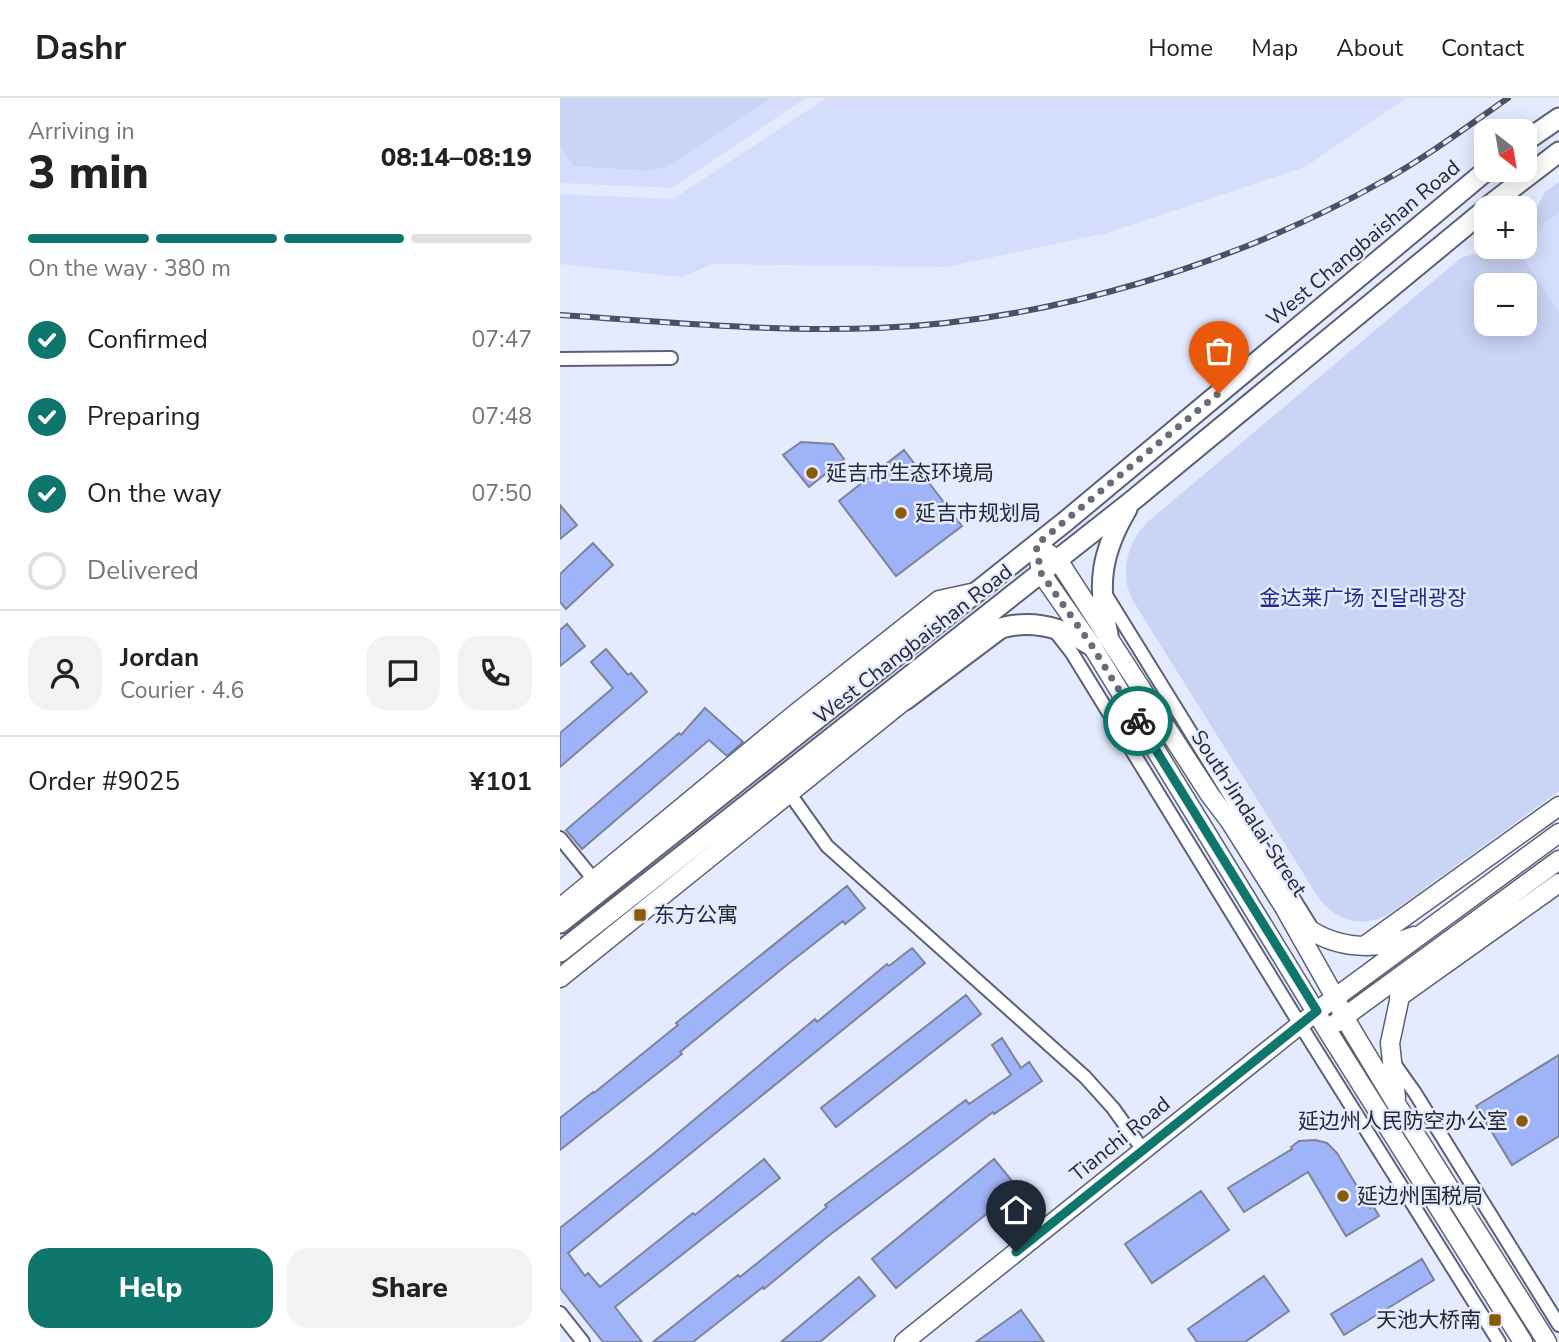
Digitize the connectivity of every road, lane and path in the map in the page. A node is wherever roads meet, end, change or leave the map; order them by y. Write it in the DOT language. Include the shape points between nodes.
graph roads {
  1 [pos="1559,118"];
  2 [pos="1537,133"];
  3 [pos="1559,152"];
  4 [pos="1474,181"];
  5 [pos="1502,196"];
  6 [pos="1474,218"];
  7 [pos="671,358"];
  8 [pos="560,359"];
  9 [pos="1115,480"];
  10 [pos="1132,500"];
  11 [pos="1036,545"];
  12 [pos="1058,560"];
  13 [pos="1041,573"];
  14 [pos="1101,587"];
  15 [pos="1052,628"];
  16 [pos="1100,640"];
  17 [pos="905,700"];
  18 [pos="875,703"];
  19 [pos="785,786"];
  20 [pos="1559,806"];
  21 [pos="1559,833"];
  22 [pos="560,838"];
  23 [pos="1559,860"];
  24 [pos="1559,883"];
  25 [pos="598,885"];
  26 [pos="1284,907"];
  27 [pos="560,908"];
  28 [pos="560,923"];
  29 [pos="1432,928"];
  30 [pos="1313,931"];
  31 [pos="1364,946"];
  32 [pos="560,952"];
  33 [pos="1406,973"];
  34 [pos="560,978"];
  35 [pos="1399,997"];
  36 [pos="1336,999"];
  37 [pos="1317,1011"];
  38 [pos="1344,1017"];
  39 [pos="1301,1026"];
  40 [pos="1327,1030"];
  41 [pos="1390,1059"];
  42 [pos="1397,1105"];
  43 [pos="1143,1150"];
  44 [pos="560,1313"];
  45 [pos="1559,1325"];
  46 [pos="583,1342"];
  47 [pos="904,1342"];
  48 [pos="1499,1342"];
  49 [pos="1522,1342"];
  50 [pos="1547,1342"];
  1 -- 2 [label="main road"];
  3 -- 5 [label="main road, West Changbaishan Road"];
  4 -- 9 [label="main road, West Changbaishan Road"];
  6 -- 10 [label="main road, West Changbaishan Road"];
  7 -- 8 [label="street"];
  9 -- 10 [label="main road"];
  9 -- 11 [label="main road, West Changbaishan Road"];
  10 -- 12 [label="main road, West Changbaishan Road"];
  10 -- 14 [label="main road" via="1108,547"];
  11 -- 12 [label="main road, South Jindalai Street"];
  11 -- 13 [label="main road, South Jindalai Street"];
  11 -- 25 [label="main road, West Changbaishan Road"];
  12 -- 13 [label="main road, West Changbaishan Road"];
  12 -- 16 [label="main road, South Jindalai Street"];
  13 -- 16 [label="main road, South Jindalai Street"];
  13 -- 18 [label="main road, West Changbaishan Road"];
  14 -- 16 [label="main road"];
  14 -- 30 [label="street, South Jindalai Street"];
  15 -- 16 [label="main road" via="1081,639"];
  15 -- 17 [label="main road" via="1017,624 1001,628"];
  15 -- 39 [label="street" via="1072,653"];
  16 -- 26 [label="main road, South Jindalai Street"];
  16 -- 37 [label="main road, South Jindalai Street"];
  17 -- 18 [label="main road"];
  17 -- 19 [label="main road, West Changbaishan Road"];
  18 -- 19 [label="main road, West Changbaishan Road"];
  19 -- 32 [label="main road, West Changbaishan Road"];
  19 -- 34 [label="main road, West Changbaishan Road"];
  19 -- 43 [label="street" via="827,846 1085,1077"];
  20 -- 31 [label="main road"];
  21 -- 29 [label="main road, Tianchi Road"];
  22 -- 25 [label="street"];
  23 -- 33 [label="main road"];
  24 -- 35 [label="main road"];
  25 -- 27 [label="main road, West Changbaishan Road"];
  25 -- 28 [label="main road, West Changbaishan Road"];
  26 -- 30 [label="main road"];
  26 -- 36 [label="main road, South Jindalai Street"];
  29 -- 31 [label="main road" via="1400,941"];
  29 -- 36 [label="main road, Tianchi Road"];
  30 -- 31 [label="main road" via="1327,939"];
  33 -- 35 [label="main road"];
  33 -- 38 [label="main road"];
  35 -- 41 [label="main road"];
  36 -- 37 [label="main road, Tianchi Road"];
  36 -- 38 [label="main road, South Jindalai Street"];
  37 -- 39 [label="main road, Tianchi Road"];
  37 -- 40 [label="main road, South Jindalai Street"];
  38 -- 40 [label="main road"];
  38 -- 42 [label="main road, South Jindalai Street"];
  39 -- 40 [label="main road"];
  39 -- 43 [label="main road, Tianchi Road"];
  39 -- 48 [label="street"];
  40 -- 49 [label="main road, South Jindalai Street"];
  41 -- 42 [label="main road"];
  41 -- 45 [label="street"];
  42 -- 50 [label="main road, South Jindalai Street"];
  43 -- 47 [label="main road, Tianchi Road"];
  44 -- 46 [label="street"];
}
